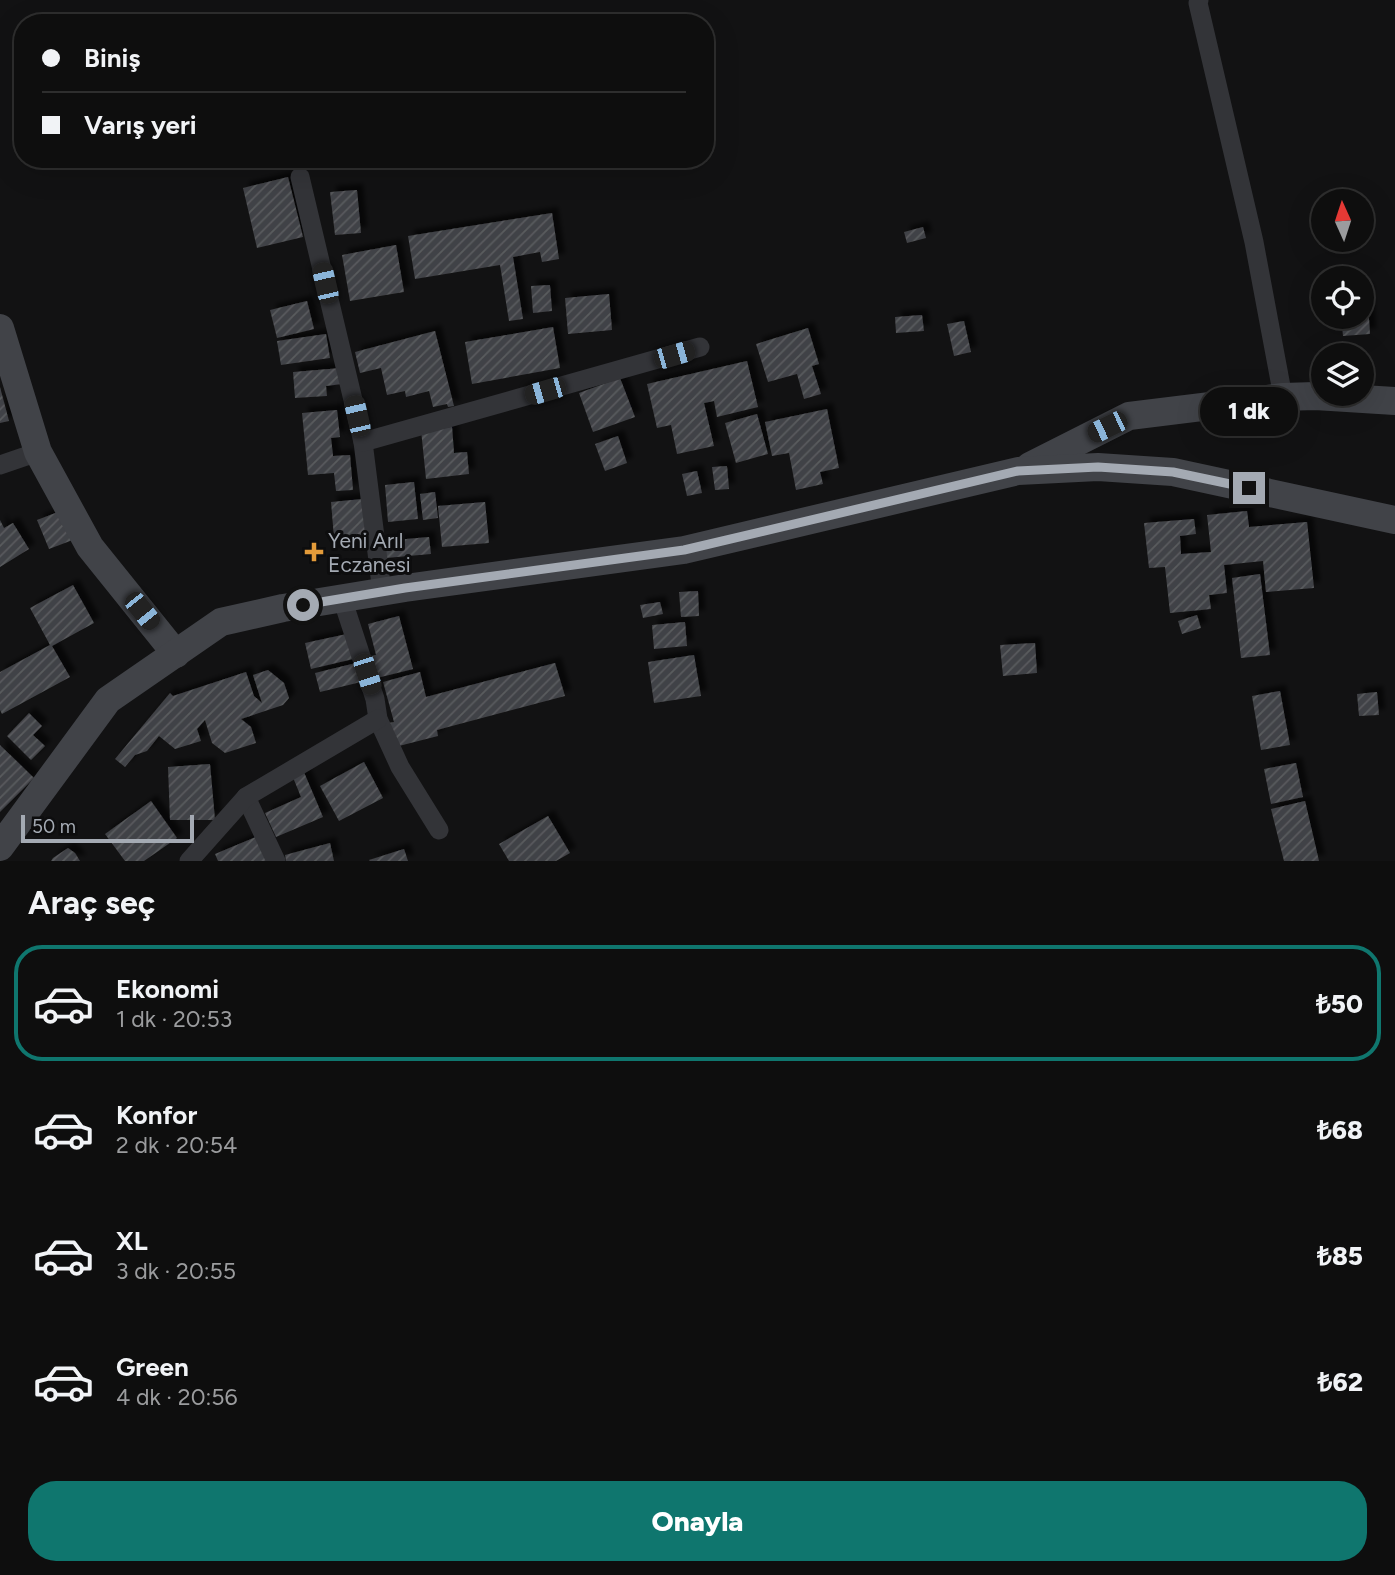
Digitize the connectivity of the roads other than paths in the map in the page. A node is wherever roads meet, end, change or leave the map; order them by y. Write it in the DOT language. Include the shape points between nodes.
graph roads {
  1 [pos="1199,0"];
  2 [pos="300,177"];
  3 [pos="0,328"];
  4 [pos="700,347"];
  5 [pos="1283,397"];
  6 [pos="1395,401"];
  7 [pos="363,442"];
  8 [pos="38,452"];
  9 [pos="0,465"];
  10 [pos="1018,471"];
  11 [pos="1395,520"];
  12 [pos="382,592"];
  13 [pos="342,598"];
  14 [pos="176,654"];
  15 [pos="378,719"];
  16 [pos="246,797"];
  17 [pos="439,830"];
  18 [pos="0,847"];
  19 [pos="189,861"];
  20 [pos="276,861"];
  1 -- 5 [label="street" via="1254,242"];
  2 -- 7 [label="street"];
  3 -- 8 [label="main road"];
  4 -- 7 [label="street"];
  5 -- 6 [label="main road"];
  5 -- 10 [label="main road" via="1129,416"];
  7 -- 12 [label="street"];
  8 -- 9 [label="street"];
  8 -- 14 [label="main road" via="90,547"];
  10 -- 11 [label="main road" via="1098,467 1173,472"];
  10 -- 12 [label="main road" via="684,550"];
  12 -- 13 [label="main road"];
  13 -- 14 [label="main road" via="221,622"];
  13 -- 15 [label="street" via="376,699"];
  14 -- 18 [label="main road" via="108,700"];
  15 -- 16 [label="street"];
  15 -- 17 [label="street" via="400,767"];
  16 -- 19 [label="street"];
  16 -- 20 [label="street"];
}
